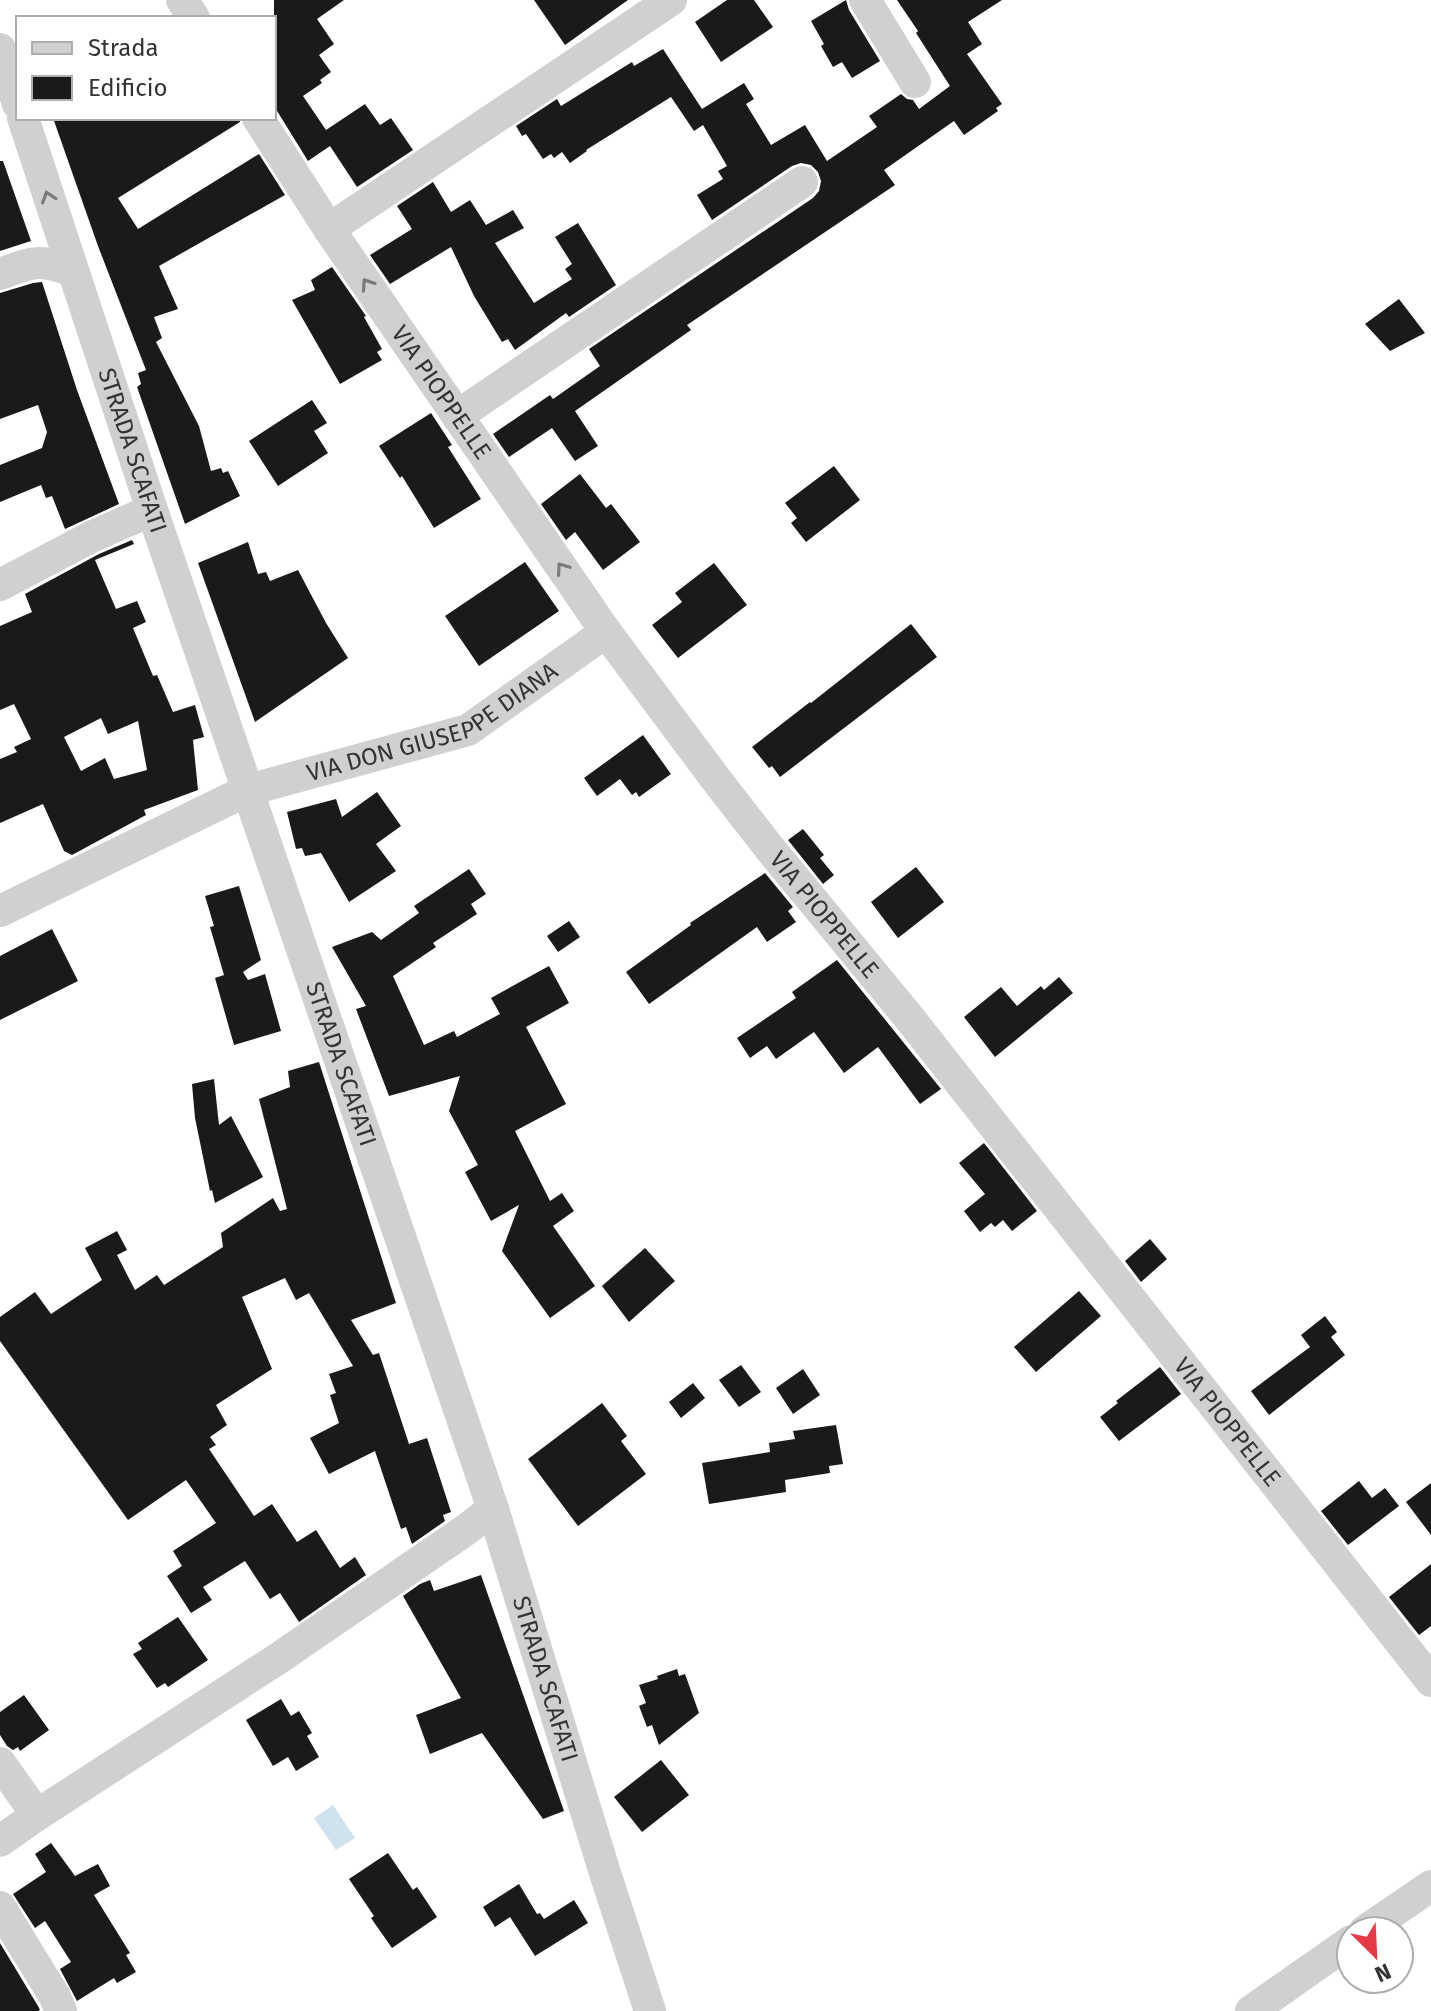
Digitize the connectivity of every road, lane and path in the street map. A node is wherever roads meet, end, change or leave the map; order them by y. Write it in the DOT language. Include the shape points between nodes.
graph roads {
  1 [pos="671,0"];
  2 [pos="865,0"];
  3 [pos="0,49"];
  4 [pos="915,82"];
  5 [pos="16,98"];
  6 [pos="24,120"];
  7 [pos="259,120"];
  8 [pos="802,182"];
  9 [pos="329,229"];
  10 [pos="73,271"];
  11 [pos="0,274"];
  12 [pos="457,416"];
  13 [pos="152,510"];
  14 [pos="0,585"];
  15 [pos="606,632"];
  16 [pos="248,790"];
  17 [pos="0,911"];
  18 [pos="493,1509"];
  19 [pos="1431,1681"];
  20 [pos="0,1763"];
  21 [pos="37,1815"];
  22 [pos="0,1841"];
  23 [pos="1431,1886"];
  24 [pos="0,1907"];
  25 [pos="1388,1915"];
  26 [pos="1335,1952"];
  27 [pos="61,2011"];
  28 [pos="650,2011"];
  29 [pos="1251,2011"];
  1 -- 9 [label="street"];
  2 -- 4 [label="street"];
  3 -- 5 [label="street"];
  10 -- 6 [label="street, STRADA SCAFATI, one-way"];
  7 -- 9 [label="street, VIA PIOPPELLE"];
  8 -- 12 [label="street"];
  12 -- 9 [label="street, VIA PIOPPELLE, one-way"];
  10 -- 11 [label="street" via="33,262"];
  10 -- 13 [label="street, STRADA SCAFATI"];
  15 -- 12 [label="street, VIA PIOPPELLE, one-way"];
  13 -- 14 [label="street"];
  13 -- 16 [label="street, STRADA SCAFATI"];
  15 -- 16 [label="street, VIA DON GIUSEPPE DIANA" via="468,730"];
  15 -- 19 [label="street, VIA PIOPPELLE" via="771,850"];
  16 -- 17 [label="street, VIA DON GIUSEPPE DIANA"];
  16 -- 18 [label="street, STRADA SCAFATI"];
  18 -- 21 [label="street" via="279,1658"];
  18 -- 28 [label="street, STRADA SCAFATI"];
  20 -- 21 [label="street"];
  21 -- 22 [label="street"];
  23 -- 25 [label="street"];
  24 -- 27 [label="street"];
  26 -- 29 [label="street"];
}
